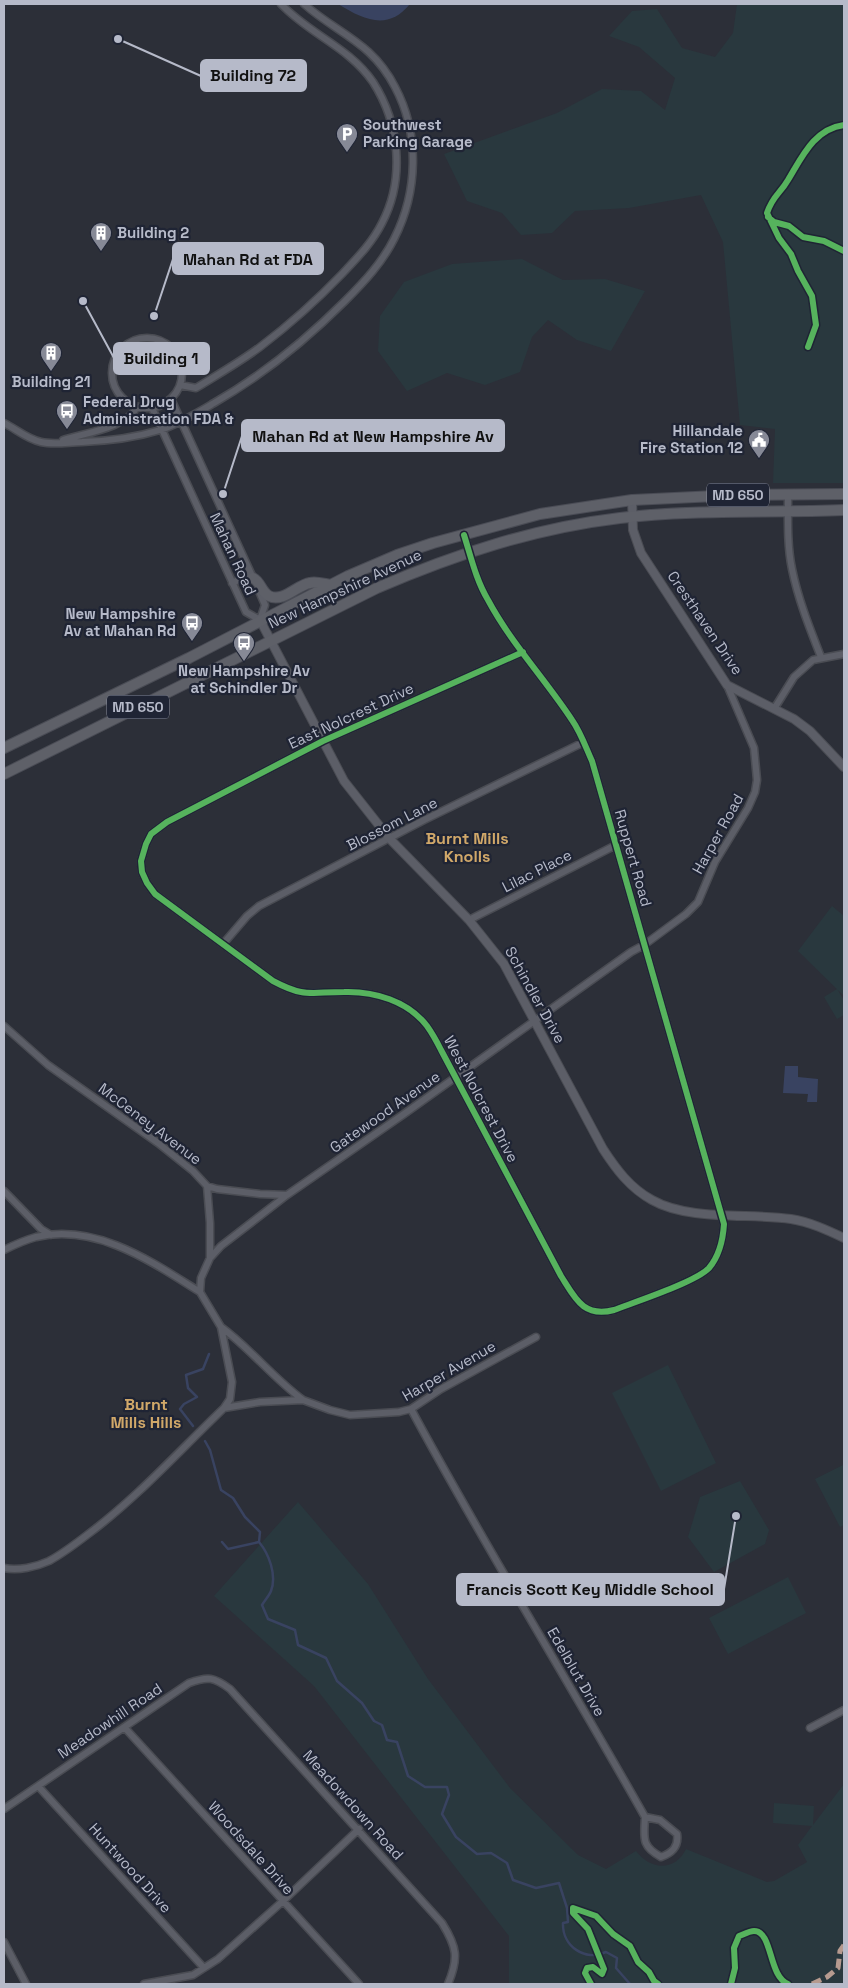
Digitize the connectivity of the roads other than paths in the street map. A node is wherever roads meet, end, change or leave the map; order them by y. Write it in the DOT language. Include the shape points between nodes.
graph roads {
  1 [pos="281,4"];
  2 [pos="304,4"];
  3 [pos="180,385"];
  4 [pos="171,399"];
  5 [pos="137,407"];
  6 [pos="152,408"];
  7 [pos="181,421"];
  8 [pos="4,423"];
  9 [pos="162,430"];
  10 [pos="55,443"];
  11 [pos="844,494"];
  12 [pos="788,495"];
  13 [pos="632,500"];
  14 [pos="844,510"];
  15 [pos="788,512"];
  16 [pos="632,517"];
  17 [pos="464,535"];
  18 [pos="469,552"];
  19 [pos="252,576"];
  20 [pos="232,583"];
  21 [pos="330,585"];
  22 [pos="260,620"];
  23 [pos="272,640"];
  24 [pos="522,652"];
  25 [pos="844,654"];
  26 [pos="821,657"];
  27 [pos="727,685"];
  28 [pos="774,709"];
  29 [pos="323,741"];
  30 [pos="584,742"];
  31 [pos="4,748"];
  32 [pos="844,767"];
  33 [pos="4,774"];
  34 [pos="389,838"];
  35 [pos="146,844"];
  36 [pos="616,845"];
  37 [pos="469,920"];
  38 [pos="224,944"];
  39 [pos="644,945"];
  40 [pos="535,1022"];
  41 [pos="4,1026"];
  42 [pos="455,1078"];
  43 [pos="207,1186"];
  44 [pos="4,1191"];
  45 [pos="287,1195"];
  46 [pos="720,1214"];
  47 [pos="52,1235"];
  48 [pos="844,1238"];
  49 [pos="4,1250"];
  50 [pos="210,1258"];
  51 [pos="200,1292"];
  52 [pos="221,1327"];
  53 [pos="536,1337"];
  54 [pos="302,1400"];
  55 [pos="224,1408"];
  56 [pos="411,1409"];
  57 [pos="4,1568"];
  58 [pos="234,1693"];
  59 [pos="844,1710"];
  60 [pos="125,1728"];
  61 [pos="810,1728"];
  62 [pos="38,1786"];
  63 [pos="4,1809"];
  64 [pos="645,1816"];
  65 [pos="359,1829"];
  66 [pos="283,1901"];
  67 [pos="4,1942"];
  68 [pos="204,1968"];
  69 [pos="26,1984"];
  70 [pos="144,1984"];
  71 [pos="359,1984"];
  72 [pos="448,1984"];
  1 -- 3 [label="street" via="297,20 348,55 378,90 396,142 392,195 382,224 364,250 293,320 259,348 196,388"];
  2 -- 7 [label="street" via="364,46 384,69 397,91 408,119 413,150 412,180 405,212 381,261 329,318 261,374"];
  3 -- 4 [label="street"];
  3 -- 5 [label="street" via="181,367 172,349 150,338 128,342 116,356 112,376 123,397"];
  4 -- 6 [label="street"];
  4 -- 7 [label="street, Mahan Road"];
  5 -- 6 [label="street"];
  5 -- 10 [label="street" via="122,422"];
  6 -- 9 [label="street, Mahan Road"];
  7 -- 9 [label="street"];
  7 -- 19 [label="street, Mahan Road"];
  8 -- 10 [label="street" via="41,442"];
  9 -- 10 [label="street" via="112,441"];
  9 -- 20 [label="street, Mahan Road"];
  11 -- 12 [label="main road, New Hampshire Avenue / MD 650"];
  12 -- 13 [label="main road, New Hampshire Avenue / MD 650"];
  12 -- 15 [label="street"];
  13 -- 16 [label="street, Cresthaven Drive"];
  13 -- 17 [label="main road, New Hampshire Avenue / MD 650" via="540,514"];
  14 -- 15 [label="main road, New Hampshire Avenue / MD 650"];
  15 -- 16 [label="main road, New Hampshire Avenue / MD 650"];
  15 -- 26 [label="street" via="792,569"];
  16 -- 18 [label="main road, New Hampshire Avenue / MD 650" via="546,530"];
  16 -- 27 [label="street, Cresthaven Drive" via="641,553"];
  17 -- 18 [label="street, Ruppert Road"];
  17 -- 21 [label="main road, New Hampshire Avenue / MD 650" via="397,555"];
  18 -- 23 [label="main road, New Hampshire Avenue / MD 650" via="377,588"];
  18 -- 24 [label="street, Ruppert Road" via="479,584"];
  19 -- 20 [label="street"];
  19 -- 21 [label="main road" via="269,596 279,598 311,582"];
  19 -- 22 [label="street, Mahan Road" via="265,605"];
  20 -- 22 [label="street, Mahan Road" via="246,612"];
  21 -- 22 [label="main road, New Hampshire Avenue / MD 650"];
  22 -- 23 [label="street, Schindler Drive"];
  22 -- 31 [label="main road, New Hampshire Avenue / MD 650"];
  23 -- 29 [label="street, Schindler Drive"];
  23 -- 33 [label="main road, New Hampshire Avenue / MD 650"];
  24 -- 29 [label="street, East Nolcrest Drive"];
  24 -- 30 [label="street, Ruppert Road" via="573,721"];
  25 -- 26 [label="street"];
  26 -- 28 [label="street" via="794,677"];
  27 -- 28 [label="street, Cresthaven Drive"];
  27 -- 39 [label="street, Harper Road" via="754,748 755,792 715,862 698,902"];
  28 -- 32 [label="street, Cresthaven Drive" via="810,731"];
  29 -- 34 [label="street, Schindler Drive" via="344,781"];
  29 -- 35 [label="street, East Nolcrest Drive" via="167,822 151,834"];
  30 -- 34 [label="street, Blossom Lane"];
  30 -- 36 [label="street, Ruppert Road"];
  34 -- 37 [label="street, Schindler Drive"];
  34 -- 38 [label="street, Blossom Lane" via="259,906"];
  35 -- 38 [label="street, West Nolcrest Drive" via="141,861 142,872 155,894"];
  36 -- 37 [label="street, Lilac Place"];
  36 -- 39 [label="street, Ruppert Road"];
  37 -- 40 [label="street, Schindler Drive" via="504,964"];
  38 -- 42 [label="street, West Nolcrest Drive" via="273,981 292,991 310,995 362,992 382,996 401,1005 427,1026"];
  39 -- 40 [label="street, Gatewood Avenue"];
  39 -- 46 [label="street, Ruppert Road"];
  40 -- 42 [label="street, Gatewood Avenue"];
  40 -- 46 [label="street, Schindler Drive" via="603,1149 631,1185 670,1209"];
  41 -- 43 [label="street, McCeney Avenue" via="48,1065 158,1143"];
  42 -- 45 [label="street, Gatewood Avenue"];
  42 -- 46 [label="street, West Nolcrest Drive" via="561,1276 584,1308 603,1313 614,1310 686,1282 708,1269 718,1255 723,1239 724,1224"];
  43 -- 45 [label="street"];
  43 -- 50 [label="street, McCeney Avenue"];
  44 -- 47 [label="street" via="41,1230"];
  45 -- 50 [label="street, Gatewood Avenue"];
  46 -- 48 [label="street, Schindler Drive" via="792,1219"];
  47 -- 49 [label="street" via="36,1237"];
  47 -- 51 [label="street" via="81,1236 130,1251"];
  50 -- 51 [label="street, McCeney Avenue" via="201,1278"];
  51 -- 52 [label="street"];
  52 -- 54 [label="street"];
  52 -- 55 [label="street" via="232,1382 230,1398"];
  53 -- 56 [label="street, Harper Avenue"];
  54 -- 55 [label="street, Harper Avenue"];
  54 -- 56 [label="street, Harper Avenue" via="350,1415"];
  55 -- 57 [label="street" via="123,1506 60,1555 26,1568"];
  56 -- 64 [label="street, Edelblut Drive"];
  58 -- 60 [label="street, Meadowhill Road" via="217,1680 202,1678 189,1683"];
  58 -- 65 [label="street, Meadowdown Road"];
  59 -- 61 [label="street"];
  60 -- 62 [label="street, Meadowhill Road"];
  60 -- 66 [label="street, Woodsdale Drive"];
  62 -- 63 [label="street, Meadowhill Road"];
  62 -- 68 [label="street, Huntwood Drive"];
  64 -- 64 [label="street" via="644,1842 650,1851 661,1857 671,1854 678,1842 677,1834 660,1820"];
  65 -- 66 [label="street"];
  65 -- 72 [label="street, Meadowdown Road" via="451,1937 456,1957"];
  66 -- 68 [label="street"];
  66 -- 71 [label="street, Woodsdale Drive"];
  67 -- 69 [label="street"];
  68 -- 70 [label="street" via="193,1975"];
}
